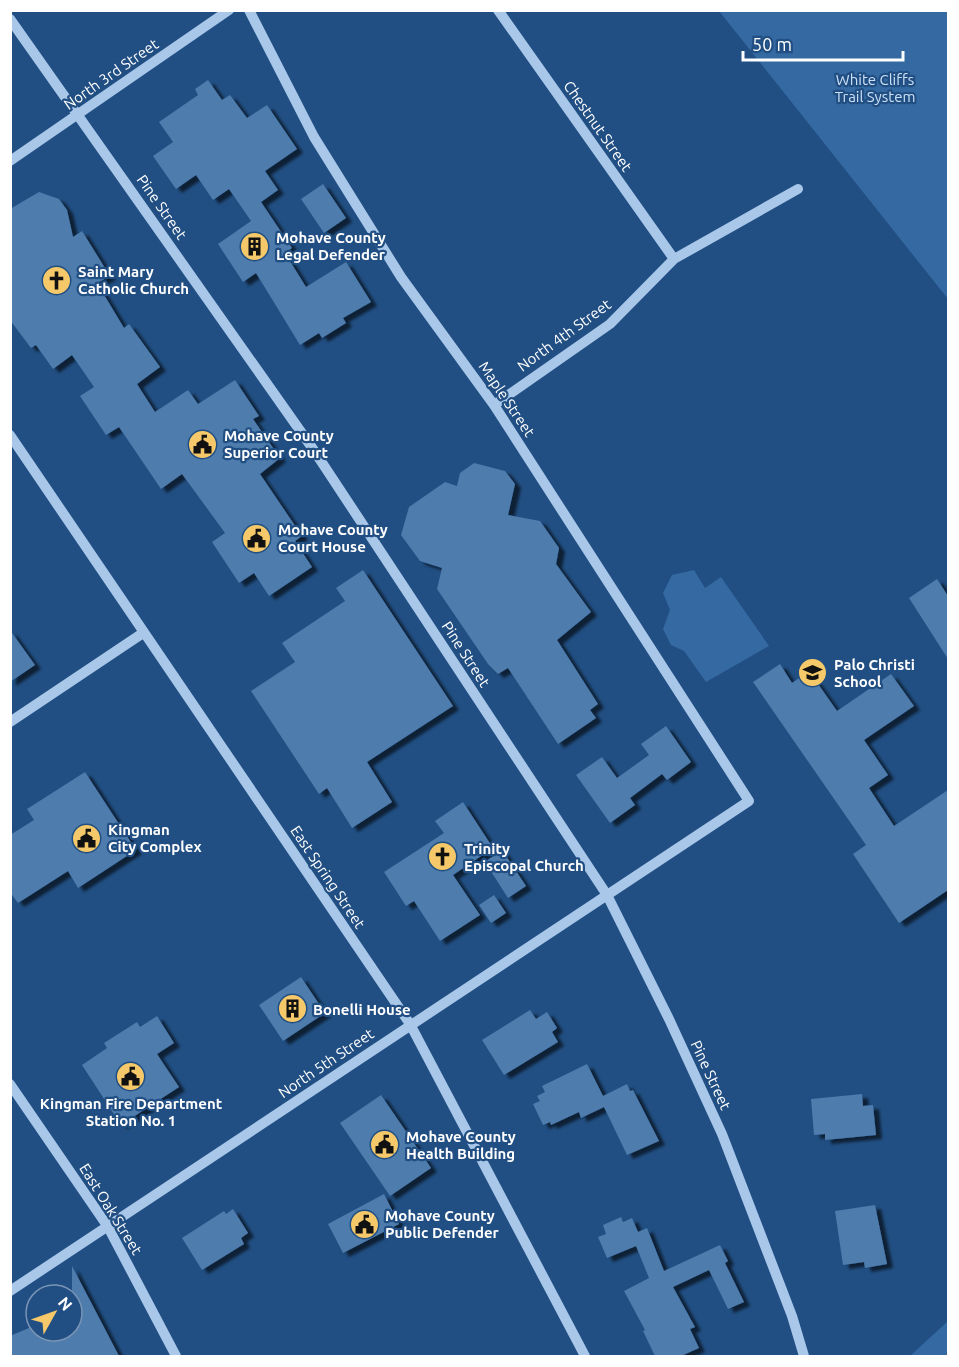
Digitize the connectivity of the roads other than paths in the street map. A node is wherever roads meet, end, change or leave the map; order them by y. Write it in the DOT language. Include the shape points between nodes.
graph roads {
  1 [pos="229,10"];
  2 [pos="249,10"];
  3 [pos="498,10"];
  4 [pos="10,19"];
  5 [pos="79,115"];
  6 [pos="10,161"];
  7 [pos="798,189"];
  8 [pos="674,259"];
  9 [pos="494,405"];
  10 [pos="10,435"];
  11 [pos="143,633"];
  12 [pos="10,722"];
  13 [pos="749,801"];
  14 [pos="607,895"];
  15 [pos="410,1024"];
  16 [pos="10,1084"];
  17 [pos="108,1227"];
  18 [pos="10,1291"];
  19 [pos="176,1356"];
  20 [pos="585,1356"];
  21 [pos="804,1356"];
  1 -- 5 [label="street, North 3rd Street"];
  2 -- 9 [label="street, Maple Street" via="285,83 345,187 401,277"];
  3 -- 8 [label="street, Chestnut Street"];
  4 -- 5 [label="street, Pine Street"];
  5 -- 6 [label="street, North 3rd Street"];
  5 -- 14 [label="street, Pine Street" via="313,449"];
  7 -- 8 [label="street, North 4th Street"];
  8 -- 9 [label="street, North 4th Street" via="610,324"];
  9 -- 13 [label="street, Maple Street"];
  10 -- 11 [label="street, East Spring Street"];
  11 -- 12 [label="street"];
  11 -- 15 [label="street, East Spring Street"];
  13 -- 14 [label="street, North 5th Street"];
  14 -- 15 [label="street, North 5th Street"];
  14 -- 21 [label="street, Pine Street" via="722,1134"];
  15 -- 17 [label="street, North 5th Street"];
  15 -- 20 [label="street, East Spring Street"];
  16 -- 17 [label="street, East Oak Street"];
  17 -- 18 [label="street, North 5th Street"];
  17 -- 19 [label="street, East Oak Street"];
}
